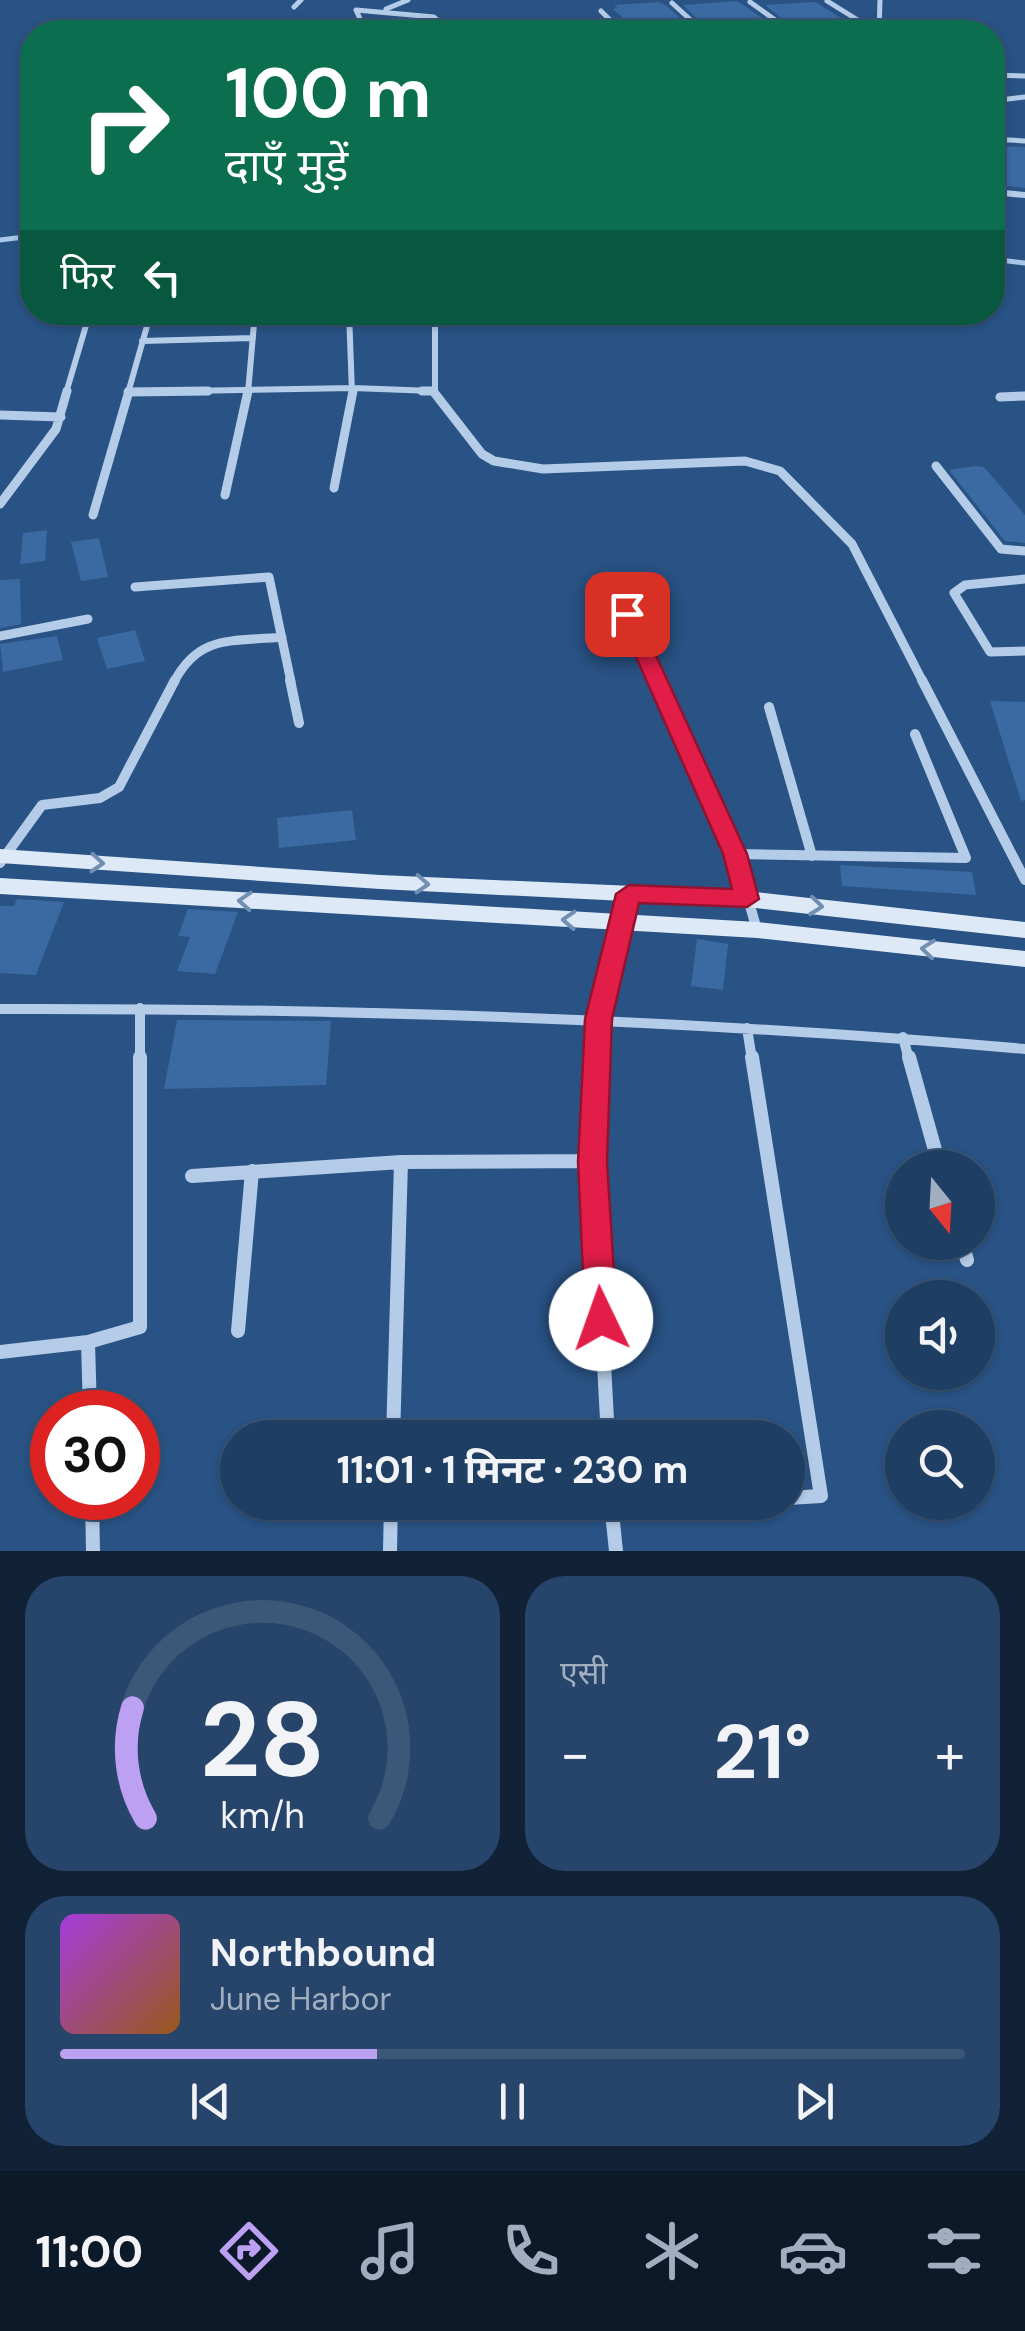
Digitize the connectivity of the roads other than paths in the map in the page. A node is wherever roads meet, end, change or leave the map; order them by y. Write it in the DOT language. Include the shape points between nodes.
graph roads {
  1 [pos="301,0"];
  2 [pos="408,0"];
  3 [pos="827,1"];
  4 [pos="750,2"];
  5 [pos="672,3"];
  6 [pos="294,6"];
  7 [pos="381,11"];
  8 [pos="600,11"];
  9 [pos="361,20"];
  10 [pos="437,20"];
  11 [pos="609,20"];
  12 [pos="691,20"];
  13 [pos="775,20"];
  14 [pos="858,20"];
  15 [pos="86,325"];
  16 [pos="147,325"];
  17 [pos="254,325"];
  18 [pos="350,325"];
  19 [pos="435,325"];
  20 [pos="253,338"];
  21 [pos="142,341"];
  22 [pos="353,388"];
  23 [pos="248,391"];
  24 [pos="433,391"];
  25 [pos="128,392"];
  26 [pos="1025,396"];
  27 [pos="1000,397"];
  28 [pos="0,415"];
  29 [pos="61,418"];
  30 [pos="936,466"];
  31 [pos="334,488"];
  32 [pos="224,495"];
  33 [pos="0,504"];
  34 [pos="93,514"];
  35 [pos="1025,551"];
  36 [pos="1025,579"];
  37 [pos="135,587"];
  38 [pos="627,614"];
  39 [pos="88,619"];
  40 [pos="0,636"];
  41 [pos="282,637"];
  42 [pos="1024,654"];
  43 [pos="769,707"];
  44 [pos="300,723"];
  45 [pos="914,734"];
  46 [pos="735,854"];
  47 [pos="812,856"];
  48 [pos="1,859"];
  49 [pos="1025,880"];
  50 [pos="0,886"];
  51 [pos="629,894"];
  52 [pos="747,899"];
  53 [pos="622,922"];
  54 [pos="757,930"];
  55 [pos="1025,930"];
  56 [pos="1025,960"];
  57 [pos="140,1008"];
  58 [pos="0,1009"];
  59 [pos="598,1019"];
  60 [pos="747,1028"];
  61 [pos="903,1037"];
  62 [pos="1025,1049"];
  63 [pos="935,1150"];
  64 [pos="400,1162"];
  65 [pos="593,1162"];
  66 [pos="252,1171"];
  67 [pos="192,1176"];
  68 [pos="238,1332"];
  69 [pos="88,1342"];
  70 [pos="0,1352"];
  71 [pos="89,1390"];
  72 [pos="393,1420"];
  73 [pos="607,1420"];
  74 [pos="805,1497"];
  75 [pos="93,1520"];
  76 [pos="391,1520"];
  77 [pos="613,1520"];
  78 [pos="94,1551"];
  79 [pos="390,1551"];
  80 [pos="616,1551"];
  1 -- 6 [label="street"];
  2 -- 7 [label="street"];
  3 -- 14 [label="street"];
  4 -- 13 [label="street"];
  5 -- 12 [label="street"];
  7 -- 9 [label="street" via="356,10"];
  7 -- 10 [label="street"];
  8 -- 11 [label="street"];
  15 -- 29 [label="street"];
  16 -- 21 [label="street"];
  17 -- 20 [label="street"];
  18 -- 22 [label="street"];
  19 -- 24 [label="street"];
  20 -- 21 [label="street"];
  20 -- 23 [label="street"];
  21 -- 25 [label="street"];
  22 -- 23 [label="street"];
  22 -- 24 [label="street"];
  22 -- 31 [label="street"];
  23 -- 25 [label="street"];
  23 -- 32 [label="street"];
  24 -- 49 [label="street" via="482,454 508,465 746,461 780,471 852,544"];
  25 -- 34 [label="street"];
  26 -- 27 [label="street"];
  28 -- 29 [label="street"];
  29 -- 33 [label="street"];
  30 -- 35 [label="street" via="1001,549"];
  36 -- 42 [label="street" via="954,592 990,652"];
  37 -- 41 [label="street" via="270,577"];
  38 -- 46 [label="street"];
  39 -- 40 [label="street"];
  41 -- 44 [label="street"];
  41 -- 48 [label="street" via="194,652 119,787 100,798 42,806"];
  43 -- 47 [label="street"];
  45 -- 47 [label="street" via="966,858"];
  46 -- 47 [label="street"];
  46 -- 52 [label="street"];
  48 -- 51 [label="street, one-way"];
  53 -- 50 [label="street, one-way"];
  51 -- 52 [label="street"];
  51 -- 53 [label="street"];
  52 -- 54 [label="street"];
  52 -- 55 [label="street, one-way"];
  53 -- 54 [label="street"];
  53 -- 59 [label="street"];
  56 -- 54 [label="street, one-way"];
  57 -- 58 [label="street"];
  57 -- 59 [label="street"];
  57 -- 69 [label="street" via="140,1327"];
  59 -- 60 [label="street"];
  59 -- 65 [label="street"];
  60 -- 61 [label="street"];
  60 -- 74 [label="street" via="820,1496"];
  61 -- 62 [label="street"];
  61 -- 63 [label="street"];
  64 -- 65 [label="street"];
  64 -- 66 [label="street"];
  64 -- 72 [label="street"];
  65 -- 73 [label="street"];
  66 -- 67 [label="street"];
  66 -- 68 [label="street"];
  69 -- 70 [label="street"];
  69 -- 71 [label="street"];
  75 -- 78 [label="street"];
  76 -- 79 [label="street"];
  77 -- 80 [label="street"];
}
